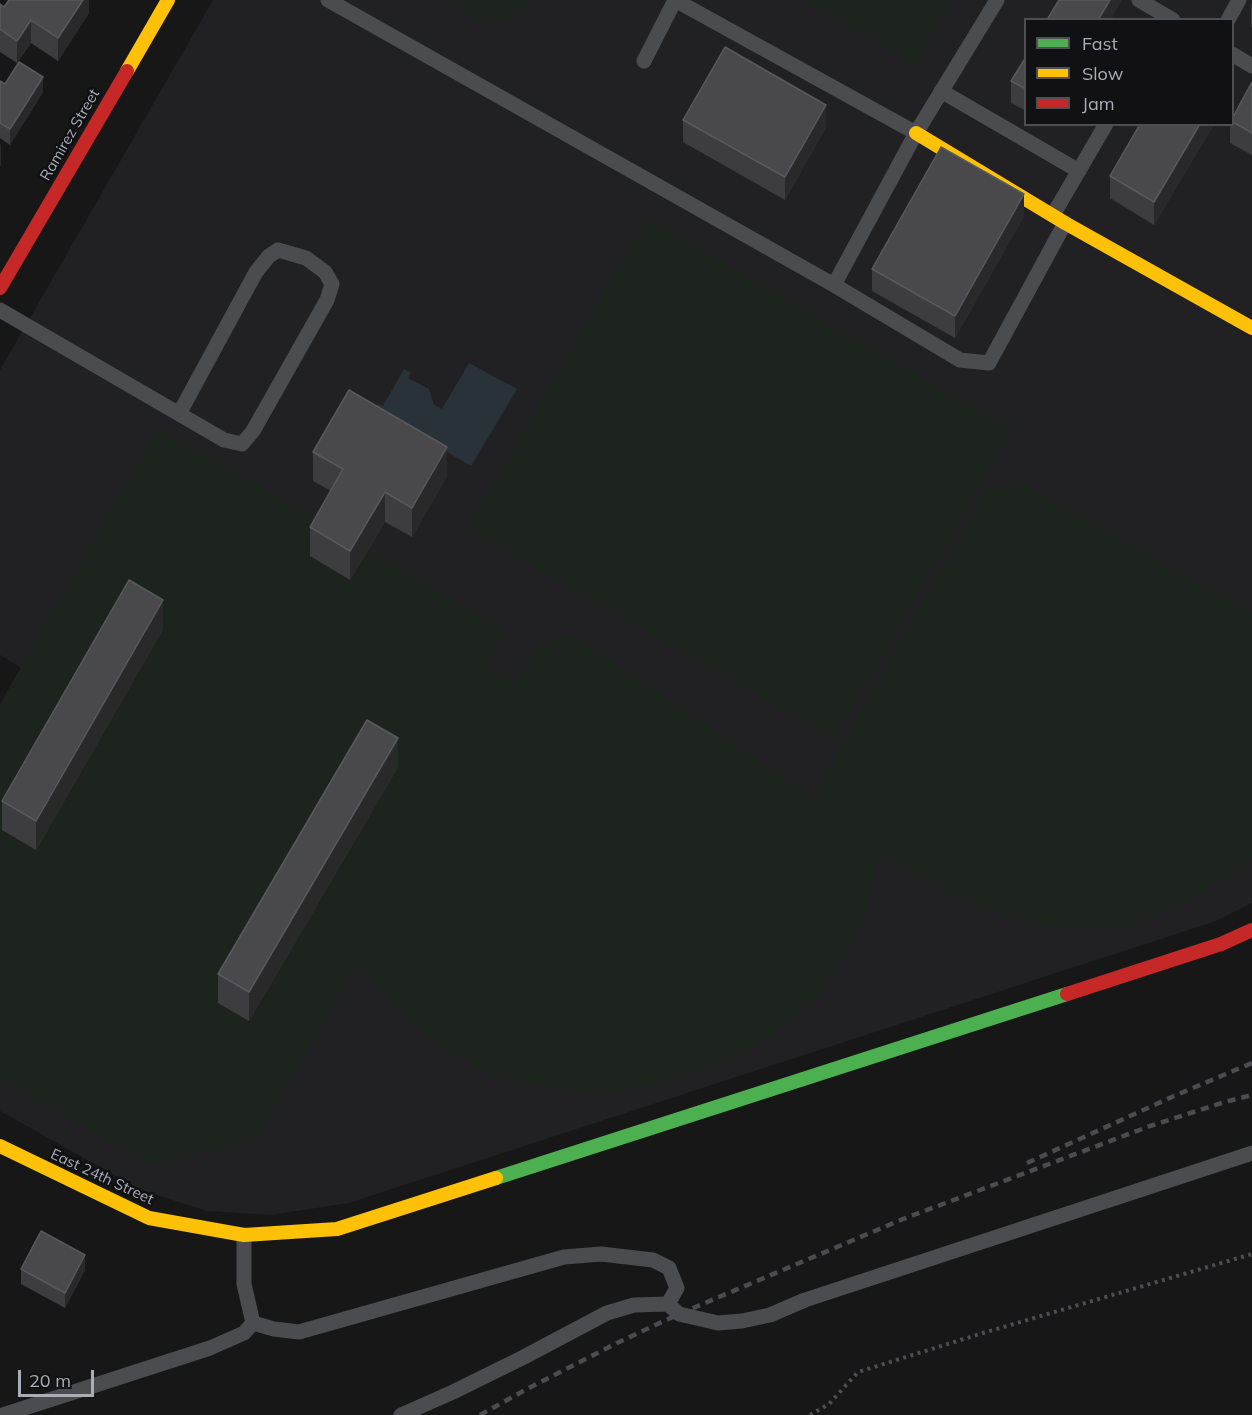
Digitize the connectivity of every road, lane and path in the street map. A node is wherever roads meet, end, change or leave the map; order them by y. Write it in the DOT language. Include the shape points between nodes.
graph roads {
  1 [pos="168,0"];
  2 [pos="328,0"];
  3 [pos="997,0"];
  4 [pos="1139,0"];
  5 [pos="1239,0"];
  6 [pos="1166,13"];
  7 [pos="1229,18"];
  8 [pos="1234,55"];
  9 [pos="644,61"];
  10 [pos="1252,66"];
  11 [pos="941,91"];
  12 [pos="1105,126"];
  13 [pos="916,133"];
  14 [pos="1079,171"];
  15 [pos="1059,219"];
  16 [pos="834,285"];
  17 [pos="0,288"];
  18 [pos="0,310"];
  19 [pos="1252,328"];
  20 [pos="179,414"];
  21 [pos="1252,930"];
  22 [pos="0,1146"];
  23 [pos="1252,1153"];
  24 [pos="244,1234"];
  25 [pos="1252,1254"];
  26 [pos="668,1304"];
  27 [pos="253,1323"];
  28 [pos="3,1415"];
  29 [pos="401,1415"];
  30 [pos="810,1415"];
  1 -- 17 [label="street, Ramirez Street"];
  2 -- 16 [label="lane"];
  3 -- 11 [label="lane"];
  4 -- 6 [label="lane"];
  5 -- 7 [label="lane"];
  8 -- 10 [label="lane"];
  9 -- 13 [label="lane" via="675,0"];
  11 -- 13 [label="lane"];
  11 -- 14 [label="lane"];
  12 -- 14 [label="lane"];
  13 -- 15 [label="street"];
  13 -- 16 [label="lane"];
  14 -- 15 [label="lane"];
  15 -- 16 [label="lane" via="988,363 960,360"];
  15 -- 19 [label="street"];
  18 -- 20 [label="lane"];
  20 -- 20 [label="lane" via="224,440 242,444 327,300 332,284 325,272 306,258 278,250 268,256"];
  21 -- 24 [label="street, East 24th Street" via="1221,944 337,1228"];
  22 -- 24 [label="street, East 24th Street" via="149,1218"];
  23 -- 26 [label="lane" via="816,1296 770,1315 718,1323 679,1314"];
  24 -- 27 [label="lane" via="244,1284"];
  25 -- 30 [label="path" via="858,1372 829,1404"];
  26 -- 27 [label="lane" via="677,1288 669,1268 653,1260 601,1254 564,1257 299,1332"];
  26 -- 29 [label="lane" via="634,1305 607,1313"];
  27 -- 28 [label="lane" via="244,1333 210,1348"];
}
